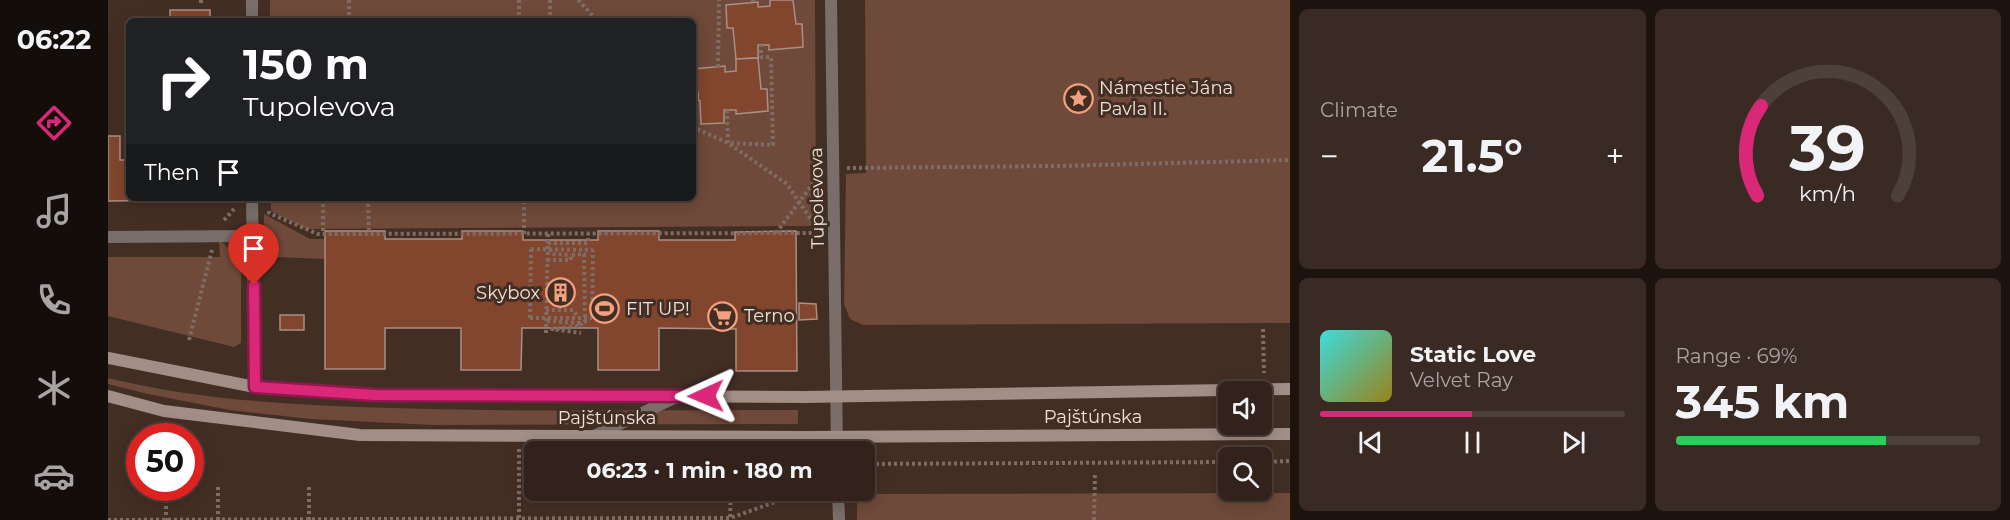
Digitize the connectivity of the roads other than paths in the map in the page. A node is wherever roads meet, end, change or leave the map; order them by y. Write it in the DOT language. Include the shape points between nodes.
graph roads {
  1 [pos="252,0"];
  2 [pos="831,0"];
  3 [pos="252,18"];
  4 [pos="252,201"];
  5 [pos="253,236"];
  6 [pos="108,237"];
  7 [pos="108,358"];
  8 [pos="255,387"];
  9 [pos="1290,389"];
  10 [pos="108,396"];
  11 [pos="837,396"];
  12 [pos="676,397"];
  13 [pos="1290,434"];
  14 [pos="592,436"];
  15 [pos="837,437"];
  16 [pos="837,441"];
  17 [pos="838,501"];
  18 [pos="839,520"];
  1 -- 3 [label="street"];
  2 -- 11 [label="street, Tupolevova"];
  4 -- 5 [label="street"];
  5 -- 6 [label="street"];
  5 -- 8 [label="street"];
  7 -- 8 [label="main road, Pajštúnska"];
  8 -- 12 [label="main road, Pajštúnska" via="375,395"];
  9 -- 11 [label="main road, Pajštúnska"];
  10 -- 14 [label="main road, Pajštúnska" via="164,411 360,435"];
  11 -- 12 [label="main road, Pajštúnska"];
  11 -- 15 [label="street, Tupolevova"];
  12 -- 14 [label="street"];
  13 -- 15 [label="main road, Pajštúnska"];
  14 -- 15 [label="main road, Pajštúnska"];
  15 -- 16 [label="street, Tupolevova"];
  17 -- 18 [label="street"];
}
